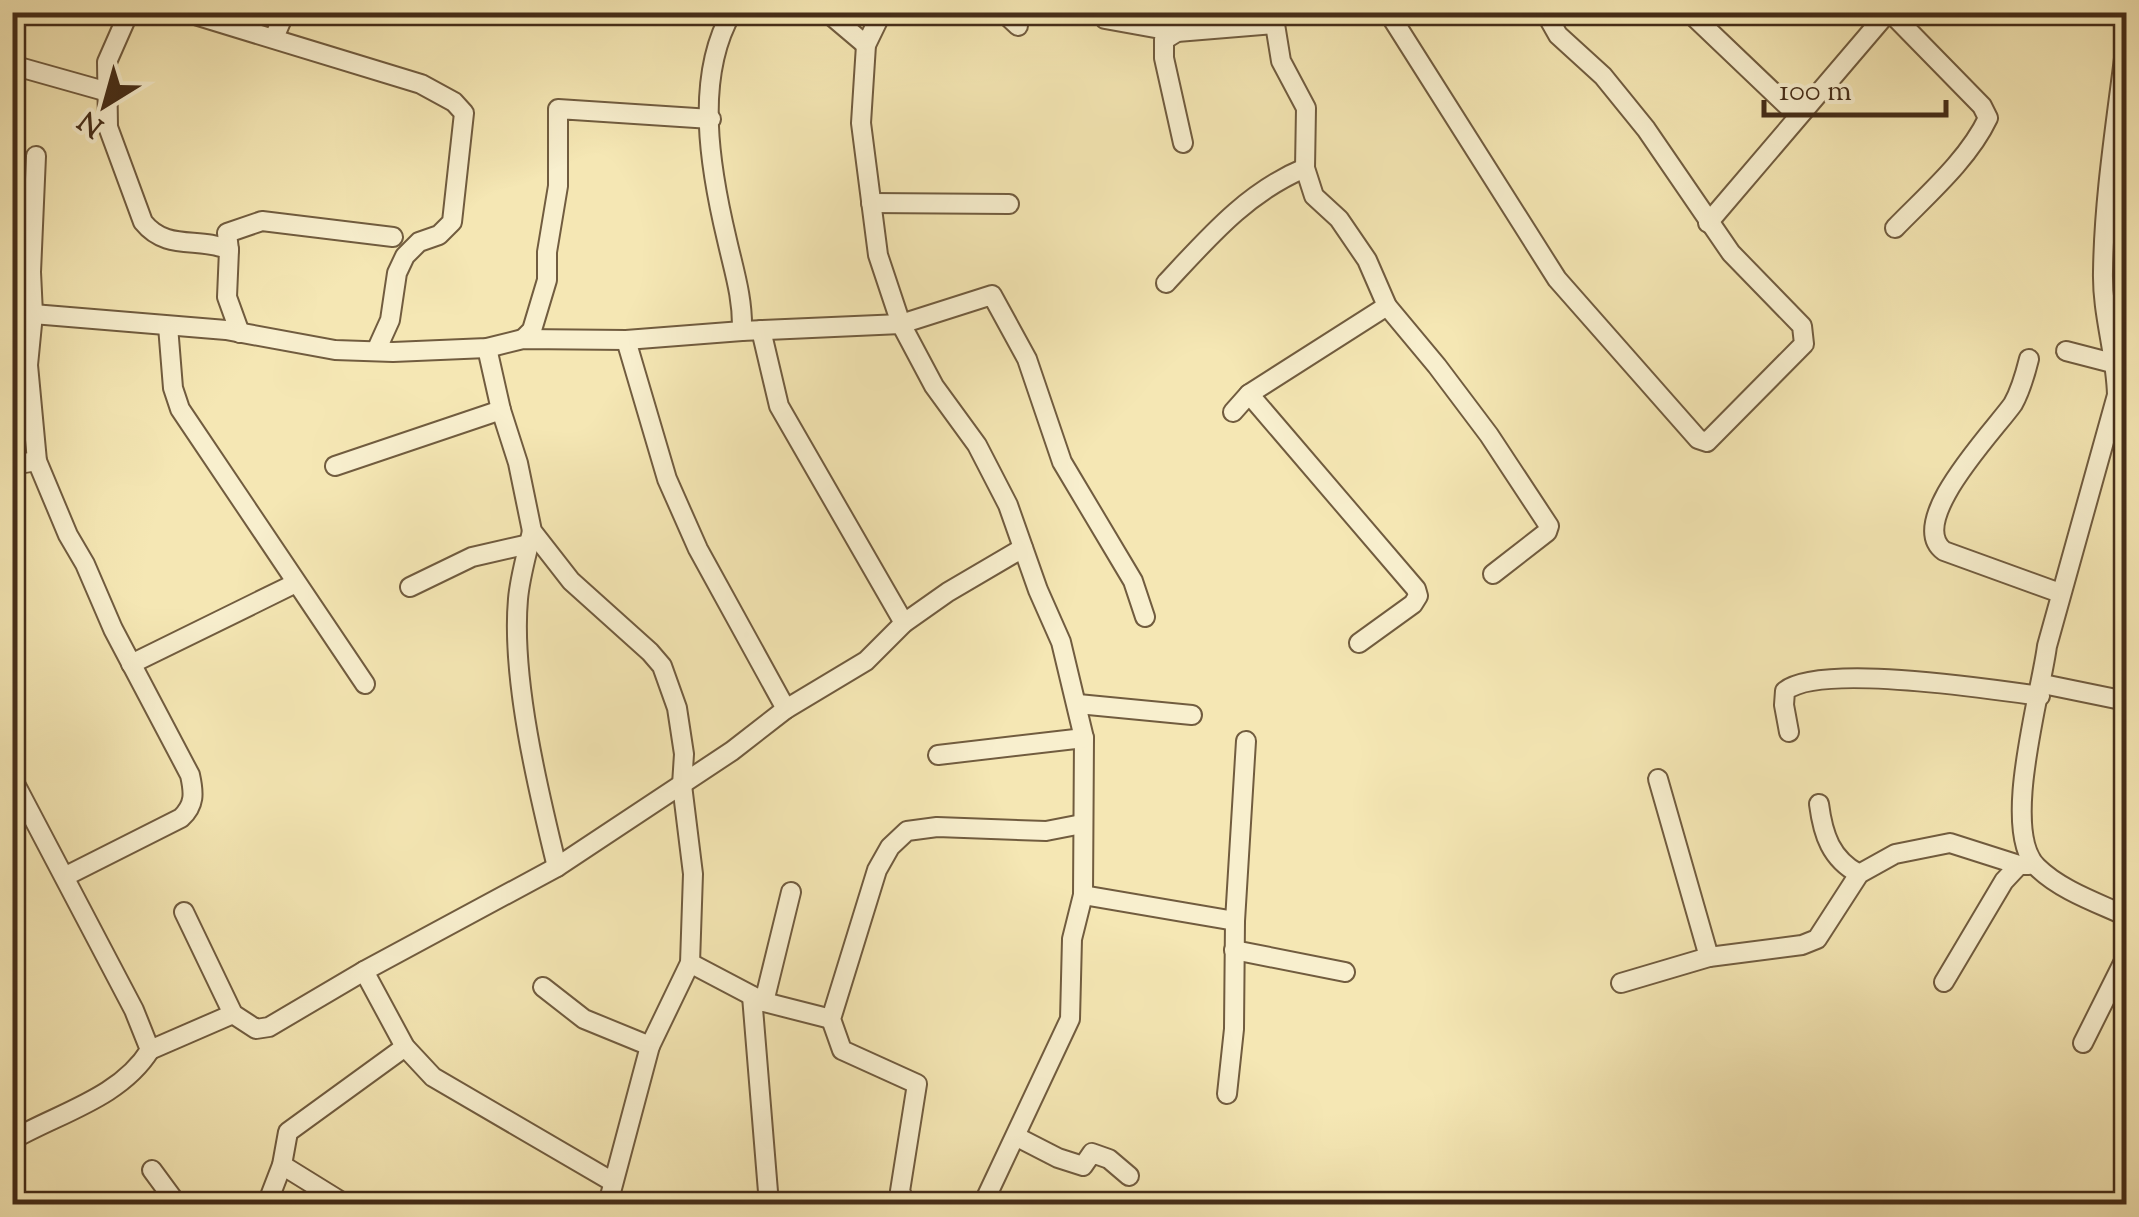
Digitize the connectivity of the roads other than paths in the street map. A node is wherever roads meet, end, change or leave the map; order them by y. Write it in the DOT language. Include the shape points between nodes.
graph roads {
  1 [pos="129,12"];
  2 [pos="185,12"];
  3 [pos="285,12"];
  4 [pos="732,12"];
  5 [pos="828,12"];
  6 [pos="882,12"];
  7 [pos="1003,12"];
  8 [pos="1388,12"];
  9 [pos="1544,12"];
  10 [pos="1690,12"];
  11 [pos="1889,12"];
  12 [pos="2124,12"];
  13 [pos="1274,18"];
  14 [pos="1105,19"];
  15 [pos="1018,26"];
  16 [pos="2126,26"];
  17 [pos="1168,28"];
  18 [pos="274,38"];
  19 [pos="866,45"];
  20 [pos="2126,52"];
  21 [pos="12,66"];
  22 [pos="108,92"];
  23 [pos="1798,116"];
  24 [pos="711,120"];
  25 [pos="1183,143"];
  26 [pos="36,156"];
  27 [pos="2120,156"];
  28 [pos="1306,168"];
  29 [pos="871,203"];
  30 [pos="1009,204"];
  31 [pos="1708,222"];
  32 [pos="1895,228"];
  33 [pos="393,237"];
  34 [pos="229,250"];
  35 [pos="1166,283"];
  36 [pos="1387,306"];
  37 [pos="33,314"];
  38 [pos="901,324"];
  39 [pos="168,326"];
  40 [pos="752,330"];
  41 [pos="240,333"];
  42 [pos="523,339"];
  43 [pos="626,340"];
  44 [pos="487,348"];
  45 [pos="2066,350"];
  46 [pos="376,352"];
  47 [pos="2029,359"];
  48 [pos="2121,366"];
  49 [pos="1249,394"];
  50 [pos="501,410"];
  51 [pos="1233,412"];
  52 [pos="37,462"];
  53 [pos="12,465"];
  54 [pos="335,466"];
  55 [pos="530,538"];
  56 [pos="1023,548"];
  57 [pos="1493,574"];
  58 [pos="296,582"];
  59 [pos="410,587"];
  60 [pos="2060,593"];
  61 [pos="1145,618"];
  62 [pos="904,623"];
  63 [pos="1358,643"];
  64 [pos="131,664"];
  65 [pos="366,684"];
  66 [pos="2041,690"];
  67 [pos="2126,700"];
  68 [pos="1078,704"];
  69 [pos="786,709"];
  70 [pos="1192,715"];
  71 [pos="1790,732"];
  72 [pos="1084,738"];
  73 [pos="1246,741"];
  74 [pos="938,755"];
  75 [pos="12,778"];
  76 [pos="1658,780"];
  77 [pos="682,784"];
  78 [pos="1819,804"];
  79 [pos="1082,824"];
  80 [pos="2027,865"];
  81 [pos="557,867"];
  82 [pos="1859,874"];
  83 [pos="66,876"];
  84 [pos="791,892"];
  85 [pos="1083,895"];
  86 [pos="184,912"];
  87 [pos="2126,916"];
  88 [pos="1234,921"];
  89 [pos="1234,950"];
  90 [pos="1709,957"];
  91 [pos="2126,957"];
  92 [pos="690,963"];
  93 [pos="364,971"];
  94 [pos="1345,972"];
  95 [pos="1944,982"];
  96 [pos="1621,983"];
  97 [pos="543,987"];
  98 [pos="758,999"];
  99 [pos="233,1014"];
  100 [pos="832,1019"];
  101 [pos="2083,1044"];
  102 [pos="650,1046"];
  103 [pos="405,1047"];
  104 [pos="150,1050"];
  105 [pos="1226,1094"];
  106 [pos="13,1137"];
  107 [pos="1017,1137"];
  108 [pos="282,1165"];
  109 [pos="152,1170"];
  110 [pos="1129,1176"];
  111 [pos="611,1197"];
  112 [pos="177,1204"];
  113 [pos="267,1204"];
  114 [pos="345,1204"];
  115 [pos="769,1204"];
  116 [pos="906,1204"];
  117 [pos="983,1204"];
  1 -- 22 [label="street" via="107,62"];
  2 -- 18 [label="street"];
  3 -- 18 [label="street"];
  4 -- 24 [label="street" via="708,92"];
  5 -- 19 [label="street"];
  6 -- 19 [label="street"];
  7 -- 15 [label="street"];
  8 -- 31 [label="street" via="1557,279 1698,439 1708,442 1806,336"];
  9 -- 31 [label="street" via="1646,129"];
  10 -- 23 [label="street"];
  11 -- 23 [label="street"];
  11 -- 32 [label="street" via="1988,118"];
  12 -- 16 [label="street"];
  13 -- 17 [label="street"];
  13 -- 28 [label="street" via="1281,61 1306,108"];
  14 -- 17 [label="street"];
  17 -- 25 [label="street" via="1164,58"];
  18 -- 46 [label="street" via="421,84 464,113 452,222 405,256"];
  19 -- 29 [label="street" via="861,122"];
  20 -- 27 [label="street"];
  21 -- 22 [label="street"];
  22 -- 34 [label="street" via="108,127 143,222 167,241"];
  23 -- 31 [label="street"];
  24 -- 40 [label="street" via="714,174"];
  24 -- 42 [label="street" via="558,109 547,280"];
  26 -- 37 [label="street"];
  27 -- 48 [label="street" via="2102,271 2104,310"];
  28 -- 35 [label="street" via="1248,200"];
  28 -- 36 [label="street" via="1314,196 1367,260"];
  29 -- 30 [label="street"];
  29 -- 38 [label="street" via="878,255"];
  33 -- 34 [label="street" via="262,221 227,234"];
  34 -- 41 [label="street" via="226,298"];
  36 -- 49 [label="street"];
  36 -- 57 [label="street" via="1478,421 1549,526"];
  37 -- 39 [label="street"];
  37 -- 52 [label="street" via="28,365"];
  38 -- 40 [label="street"];
  38 -- 56 [label="street" via="934,386 977,445"];
  38 -- 61 [label="street" via="992,295 997,300 1027,359 1062,462 1134,581"];
  39 -- 41 [label="street"];
  39 -- 58 [label="street" via="180,409"];
  40 -- 43 [label="street"];
  40 -- 62 [label="street" via="780,406"];
  41 -- 46 [label="street"];
  42 -- 43 [label="street"];
  42 -- 44 [label="street"];
  43 -- 69 [label="street" via="666,479"];
  44 -- 46 [label="street"];
  44 -- 50 [label="street"];
  45 -- 48 [label="street"];
  47 -- 60 [label="street" via="2015,400 1950,487 1932,535 1944,551"];
  48 -- 60 [label="street" via="2111,423"];
  49 -- 51 [label="street"];
  49 -- 63 [label="street" via="1416,589 1414,604"];
  50 -- 54 [label="street"];
  50 -- 55 [label="street"];
  52 -- 53 [label="street"];
  52 -- 64 [label="street"];
  55 -- 59 [label="street"];
  55 -- 77 [label="street" via="662,666 684,754"];
  55 -- 81 [label="street" via="518,602 522,676"];
  56 -- 62 [label="street"];
  56 -- 68 [label="street"];
  58 -- 64 [label="street"];
  58 -- 65 [label="street"];
  60 -- 66 [label="street"];
  62 -- 69 [label="street" via="866,661"];
  64 -- 83 [label="street" via="190,775 192,804 162,830"];
  66 -- 67 [label="street"];
  66 -- 71 [label="street" via="1795,683 1785,691"];
  66 -- 80 [label="street" via="2024,762"];
  68 -- 70 [label="street"];
  68 -- 72 [label="street"];
  69 -- 77 [label="street"];
  72 -- 74 [label="street"];
  72 -- 79 [label="street"];
  73 -- 88 [label="street"];
  75 -- 83 [label="street"];
  76 -- 90 [label="street"];
  77 -- 81 [label="street"];
  77 -- 92 [label="street" via="693,874"];
  78 -- 82 [label="street" via="1831,848"];
  79 -- 85 [label="street"];
  79 -- 100 [label="street" via="1046,832 907,830 876,870"];
  80 -- 82 [label="street" via="1950,843 1895,854"];
  80 -- 87 [label="street"];
  80 -- 95 [label="street" via="2004,881"];
  81 -- 93 [label="street"];
  82 -- 90 [label="street" via="1817,939"];
  83 -- 104 [label="street"];
  84 -- 98 [label="street"];
  85 -- 88 [label="street"];
  85 -- 107 [label="street" via="1072,939 1070,1020"];
  86 -- 99 [label="street"];
  88 -- 89 [label="street"];
  89 -- 94 [label="street"];
  89 -- 105 [label="street"];
  90 -- 96 [label="street"];
  91 -- 101 [label="street"];
  92 -- 98 [label="street"];
  92 -- 102 [label="street"];
  93 -- 99 [label="street" via="270,1026 256,1029"];
  93 -- 103 [label="street"];
  97 -- 102 [label="street" via="584,1019"];
  98 -- 100 [label="street"];
  98 -- 115 [label="street"];
  99 -- 104 [label="street"];
  100 -- 116 [label="street" via="842,1050 917,1084 900,1192"];
  102 -- 111 [label="street"];
  103 -- 108 [label="street" via="288,1132"];
  103 -- 111 [label="street" via="433,1078"];
  104 -- 106 [label="street" via="123,1082"];
  107 -- 110 [label="street" via="1083,1166 1092,1153"];
  107 -- 117 [label="street"];
  108 -- 113 [label="street"];
  108 -- 114 [label="street"];
  109 -- 112 [label="street"];
}
